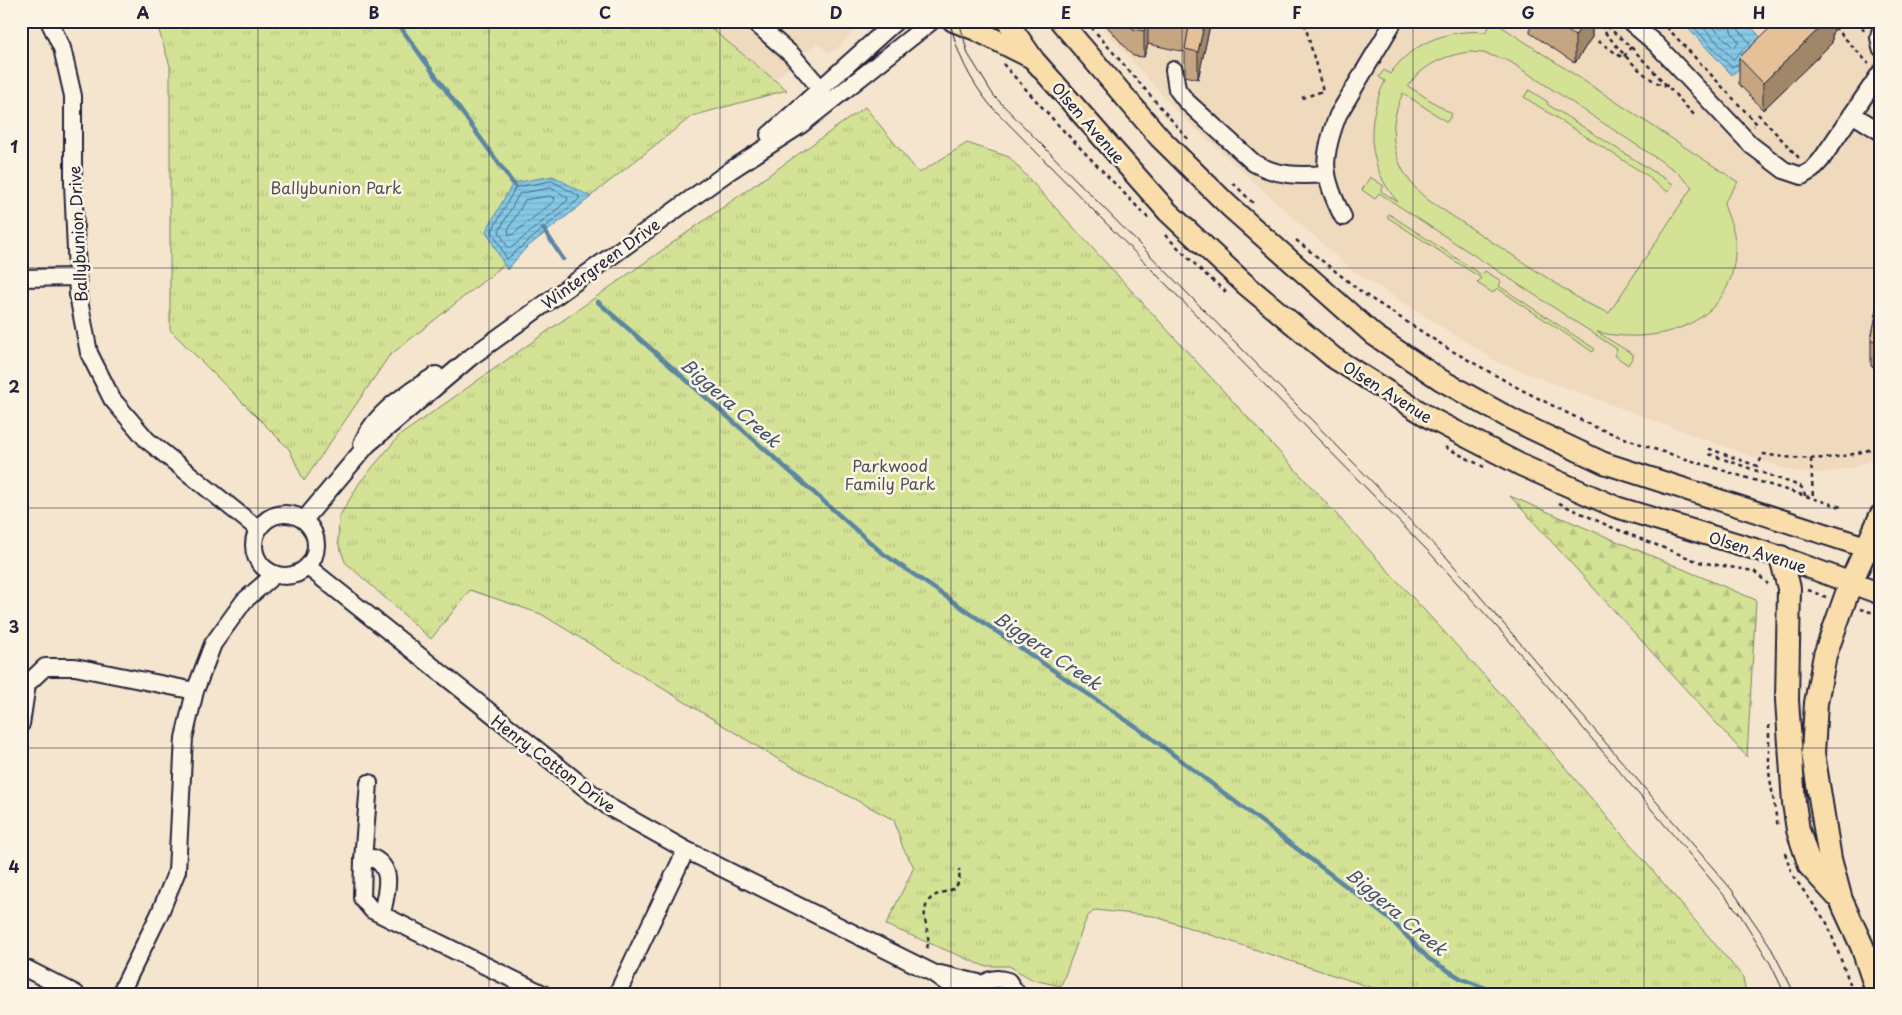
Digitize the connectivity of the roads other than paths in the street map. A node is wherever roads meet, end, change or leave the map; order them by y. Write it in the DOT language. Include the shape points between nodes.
graph roads {
  1 [pos="49,21"];
  2 [pos="753,21"];
  3 [pos="896,21"];
  4 [pos="932,21"];
  5 [pos="953,21"];
  6 [pos="1007,21"];
  7 [pos="1060,21"];
  8 [pos="1394,21"];
  9 [pos="1628,21"];
  10 [pos="1034,60"];
  11 [pos="1876,69"];
  12 [pos="1174,70"];
  13 [pos="821,89"];
  14 [pos="1852,114"];
  15 [pos="1881,132"];
  16 [pos="731,170"];
  17 [pos="1325,174"];
  18 [pos="1343,217"];
  19 [pos="77,277"];
  20 [pos="21,278"];
  21 [pos="1881,516"];
  22 [pos="304,520"];
  23 [pos="258,529"];
  24 [pos="1873,549"];
  25 [pos="1780,557"];
  26 [pos="308,567"];
  27 [pos="274,575"];
  28 [pos="1851,582"];
  29 [pos="1881,594"];
  30 [pos="195,691"];
  31 [pos="21,724"];
  32 [pos="369,783"];
  33 [pos="686,850"];
  34 [pos="363,860"];
  35 [pos="1841,900"];
  36 [pos="382,915"];
  37 [pos="21,966"];
  38 [pos="933,973"];
  39 [pos="980,989"];
  40 [pos="1019,993"];
  41 [pos="76,994"];
  42 [pos="120,994"];
  43 [pos="543,994"];
  44 [pos="617,994"];
  45 [pos="962,994"];
  46 [pos="1878,994"];
  1 -- 19 [label="street, Ballybunion Drive" via="62,48 73,96"];
  2 -- 13 [label="street" via="792,55"];
  3 -- 13 [label="street, Wintergreen Drive"];
  4 -- 16 [label="street, Wintergreen Drive" via="802,124"];
  5 -- 10 [label="main road" via="992,37"];
  6 -- 10 [label="main road, Olsen Avenue"];
  7 -- 24 [label="main road" via="1160,138 1229,206 1374,335 1441,380 1512,420 1604,463"];
  8 -- 17 [label="street" via="1338,116"];
  9 -- 14 [label="street" via="1656,44 1784,170 1802,176 1812,170"];
  10 -- 25 [label="main road, Olsen Avenue" via="1168,212 1245,284 1334,358 1430,418 1523,466 1616,507"];
  11 -- 14 [label="street"];
  12 -- 17 [label="street" via="1177,89 1186,100 1254,163 1285,175"];
  13 -- 16 [label="street, Wintergreen Drive"];
  14 -- 15 [label="street"];
  16 -- 22 [label="street, Wintergreen Drive" via="471,357 417,387 386,411 373,425 357,456"];
  17 -- 18 [label="street"];
  19 -- 20 [label="street"];
  19 -- 23 [label="street, Ballybunion Drive" via="89,353 112,399 148,440"];
  21 -- 24 [label="highway"];
  22 -- 23 [label="street" via="288,514 273,516"];
  22 -- 26 [label="street" via="314,532 317,543"];
  23 -- 27 [label="street" via="254,547 257,560"];
  24 -- 28 [label="highway"];
  25 -- 28 [label="main road, Olsen Avenue"];
  25 -- 35 [label="highway" via="1789,588 1788,700 1798,830 1810,866"];
  26 -- 27 [label="street" via="295,575"];
  26 -- 33 [label="street, Henry Cotton Drive" via="609,807"];
  27 -- 30 [label="street" via="244,601 213,644"];
  28 -- 29 [label="main road, Olsen Avenue"];
  28 -- 35 [label="highway" via="1823,662 1813,731 1818,797"];
  30 -- 31 [label="street" via="75,667 45,667 26,684"];
  30 -- 42 [label="street" via="184,738 177,871"];
  32 -- 34 [label="street"];
  33 -- 38 [label="street, Henry Cotton Drive"];
  33 -- 44 [label="street"];
  34 -- 36 [label="street" via="362,898 372,910"];
  34 -- 36 [label="street" via="373,858 383,863 388,874"];
  35 -- 46 [label="highway" via="1862,946"];
  36 -- 43 [label="street"];
  37 -- 41 [label="street"];
  38 -- 39 [label="street, Henry Cotton Drive"];
  38 -- 45 [label="street, Henry Cotton Drive"];
  39 -- 40 [label="street, Henry Cotton Drive" via="989,980 1002,979"];
}
